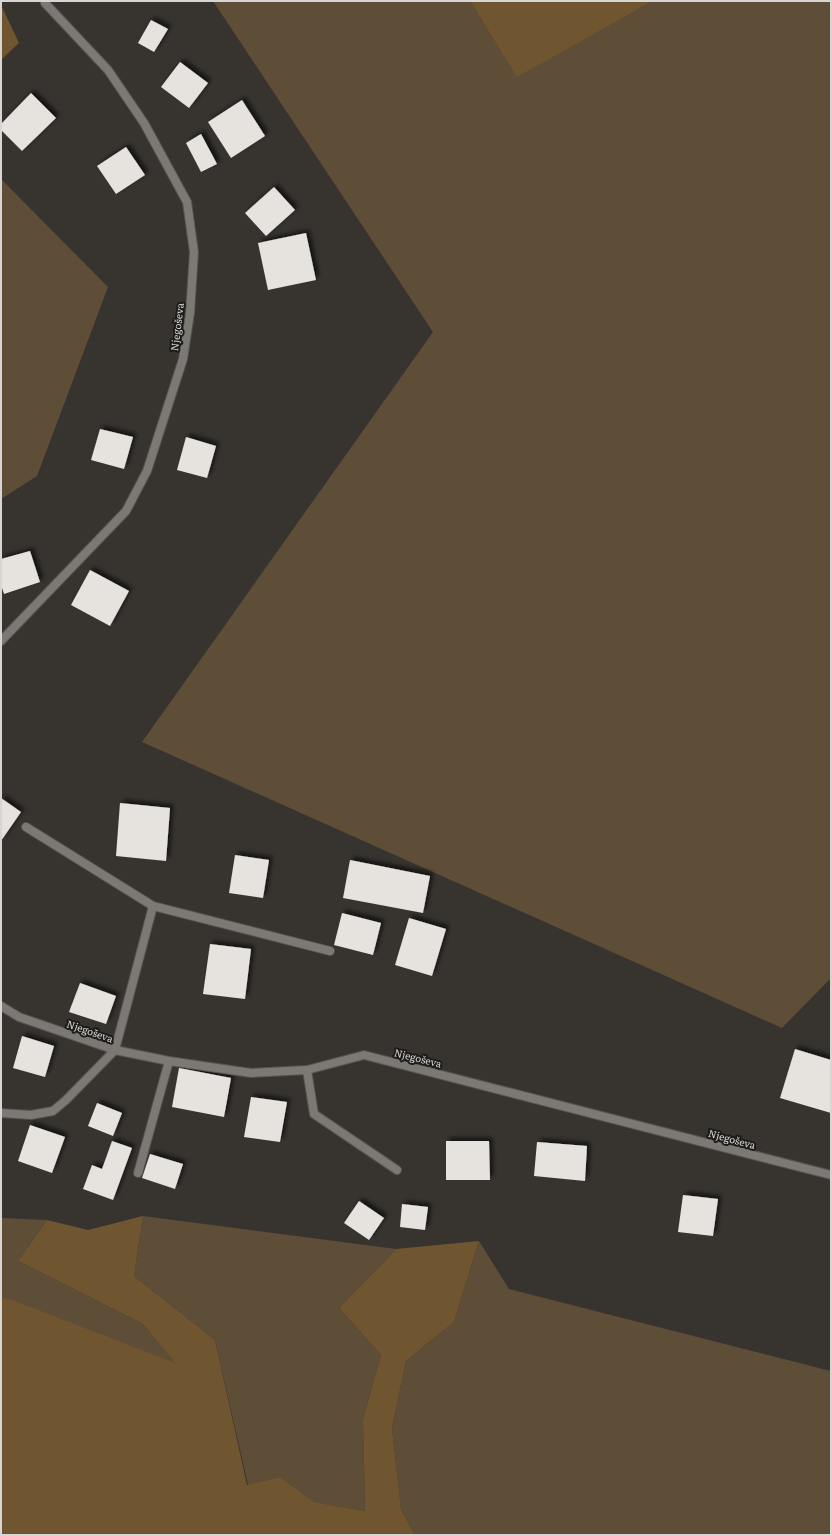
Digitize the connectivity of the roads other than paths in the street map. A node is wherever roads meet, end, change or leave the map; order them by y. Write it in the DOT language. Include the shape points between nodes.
graph roads {
  1 [pos="45,3"];
  2 [pos="1,641"];
  3 [pos="26,827"];
  4 [pos="153,906"];
  5 [pos="330,952"];
  6 [pos="1,1006"];
  7 [pos="115,1050"];
  8 [pos="169,1061"];
  9 [pos="307,1070"];
  10 [pos="1,1113"];
  11 [pos="398,1170"];
  12 [pos="138,1173"];
  13 [pos="831,1175"];
  1 -- 2 [label="street, Njegoševa" via="108,70 144,123 187,202 194,252 190,313 183,359 147,471 126,511"];
  3 -- 4 [label="street"];
  4 -- 5 [label="street"];
  4 -- 7 [label="street"];
  6 -- 7 [label="street, Njegoševa" via="19,1017"];
  7 -- 8 [label="street, Njegoševa"];
  7 -- 10 [label="street" via="53,1111 31,1115"];
  8 -- 9 [label="street, Njegoševa" via="251,1073"];
  8 -- 12 [label="street"];
  9 -- 11 [label="street" via="314,1114"];
  9 -- 13 [label="street, Njegoševa" via="364,1055"];
}
